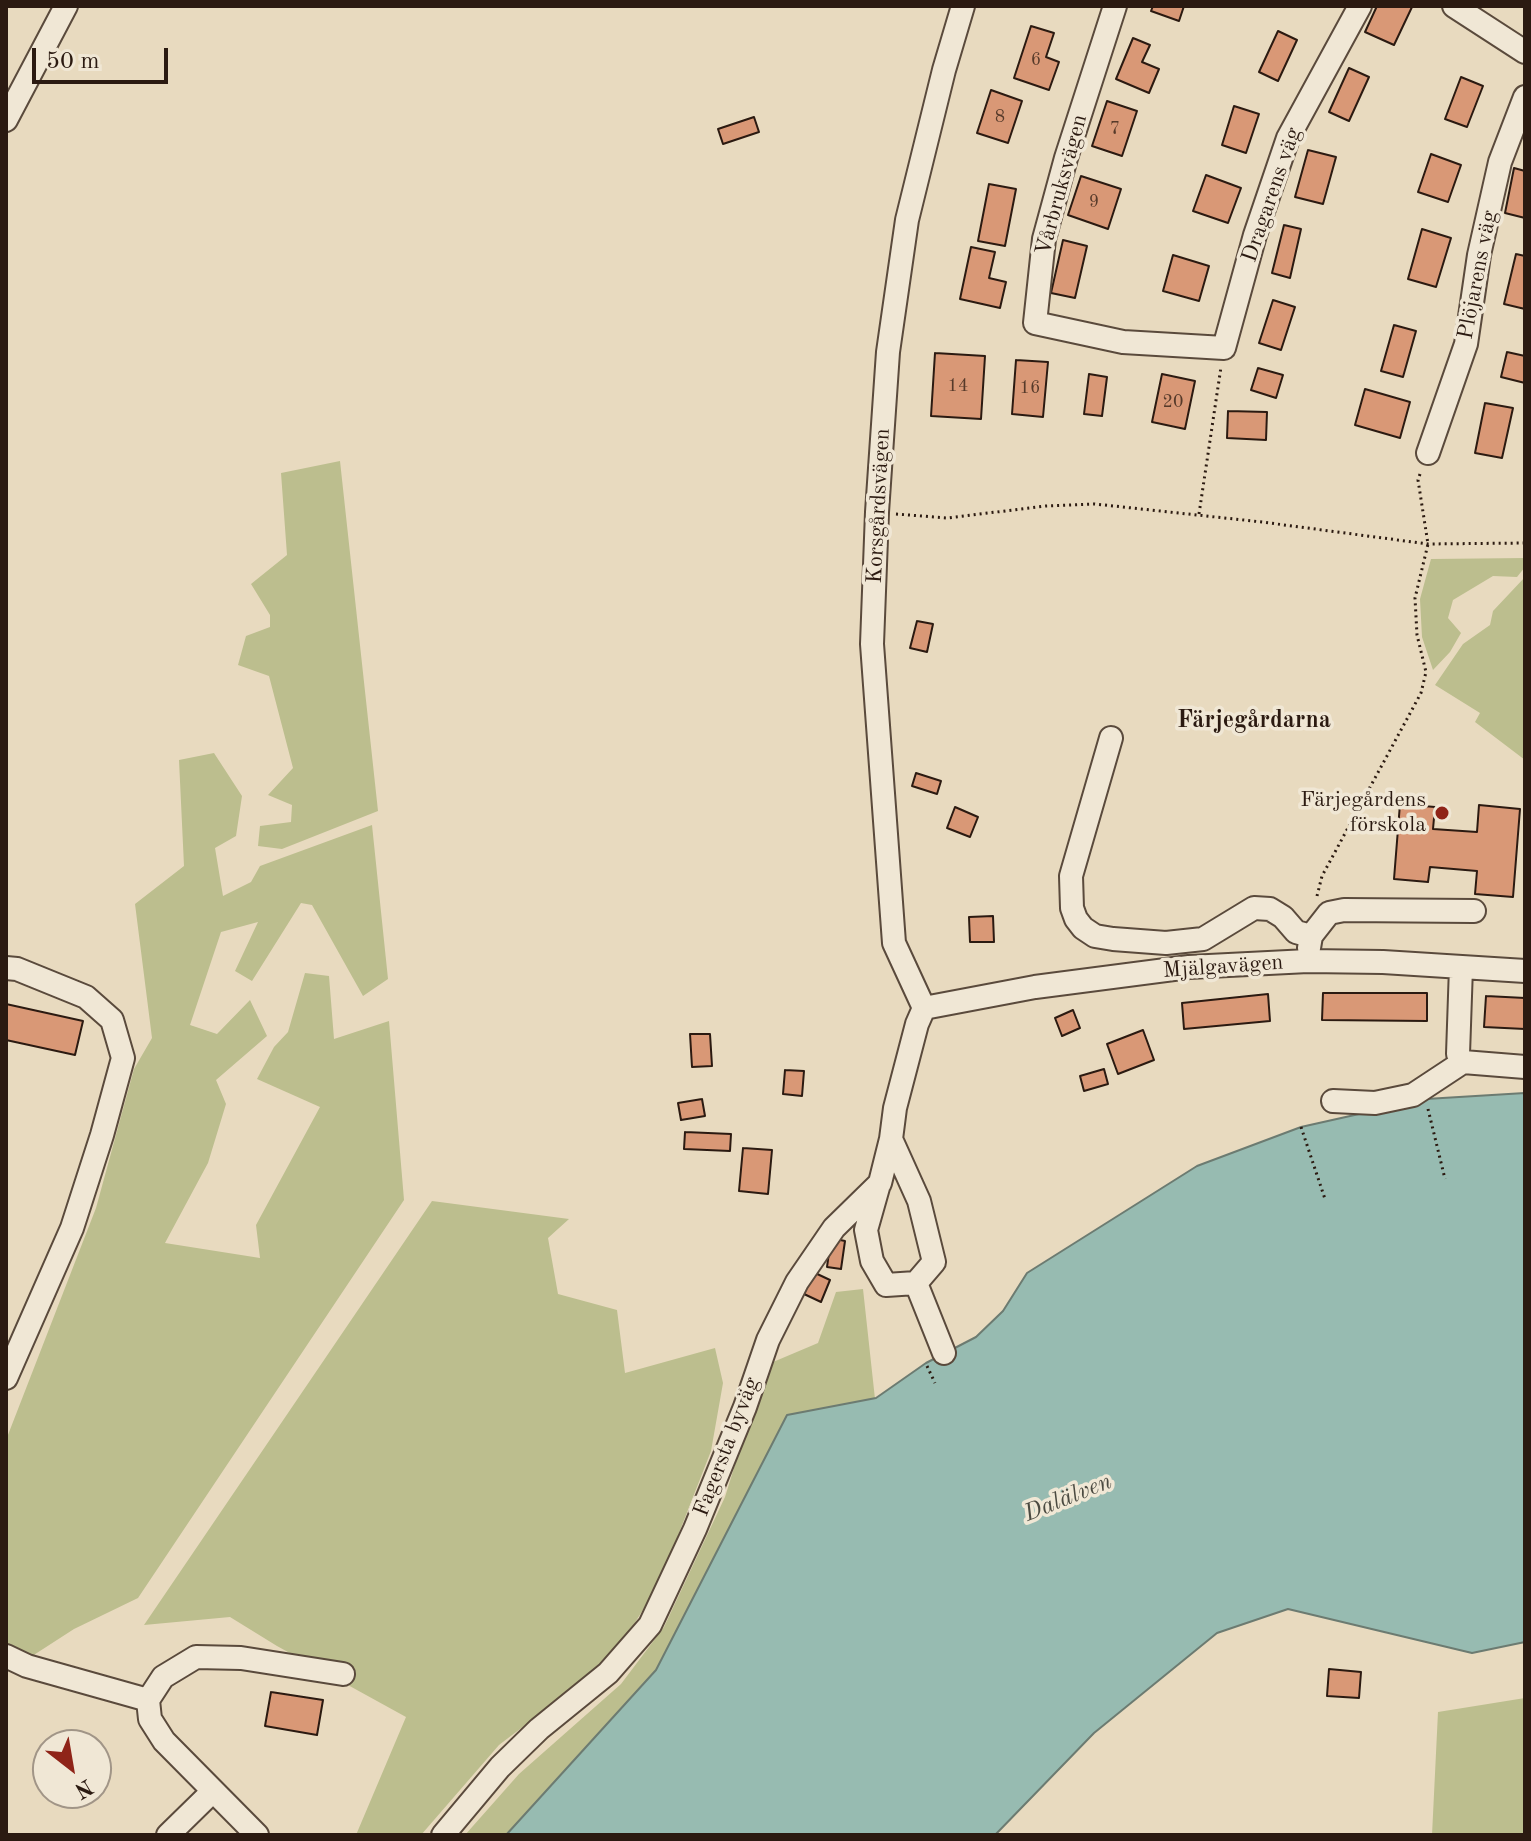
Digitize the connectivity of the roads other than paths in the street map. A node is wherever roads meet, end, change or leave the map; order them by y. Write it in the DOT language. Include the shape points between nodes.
graph roads {
  1 [pos="66,6"];
  2 [pos="963,6"];
  3 [pos="1115,6"];
  4 [pos="1360,6"];
  5 [pos="1454,6"];
  6 [pos="1525,52"];
  7 [pos="1525,97"];
  8 [pos="6,120"];
  9 [pos="1224,348"];
  10 [pos="1428,453"];
  11 [pos="1111,738"];
  12 [pos="1474,911"];
  13 [pos="1311,936"];
  14 [pos="1308,961"];
  15 [pos="1461,967"];
  16 [pos="6,968"];
  17 [pos="1525,971"];
  18 [pos="924,1008"];
  19 [pos="1463,1062"];
  20 [pos="1525,1067"];
  21 [pos="1333,1101"];
  22 [pos="891,1139"];
  23 [pos="880,1183"];
  24 [pos="916,1283"];
  25 [pos="935,1358"];
  26 [pos="6,1378"];
  27 [pos="6,1656"];
  28 [pos="343,1674"];
  29 [pos="148,1700"];
  30 [pos="213,1791"];
  31 [pos="168,1835"];
  32 [pos="257,1835"];
  33 [pos="443,1835"];
  1 -- 8 [label="street"];
  2 -- 18 [label="street, Korsgårdsvägen" via="907,220 888,352 877,512 872,644 894,943"];
  3 -- 9 [label="street, Vårbruksvägen" via="1044,239 1035,323 1123,342"];
  4 -- 9 [label="street, Dragarens väg" via="1288,138"];
  5 -- 6 [label="street"];
  7 -- 10 [label="street, Plöjarens väg" via="1500,162 1466,344"];
  11 -- 13 [label="street" via="1071,876 1072,908 1083,928 1113,939 1203,939 1262,908"];
  12 -- 13 [label="street" via="1344,910 1329,913"];
  13 -- 14 [label="street"];
  14 -- 15 [label="street, Mjälgavägen"];
  14 -- 18 [label="street, Mjälgavägen" via="1189,967"];
  15 -- 17 [label="street, Mjälgavägen"];
  15 -- 19 [label="street" via="1458,1054"];
  16 -- 26 [label="street" via="86,997 112,1020 123,1058 72,1228"];
  18 -- 22 [label="street"];
  19 -- 20 [label="street"];
  19 -- 21 [label="street" via="1413,1095 1375,1103"];
  22 -- 23 [label="street"];
  22 -- 24 [label="street" via="919,1201 934,1262"];
  23 -- 24 [label="street" via="866,1230 872,1261 886,1285"];
  23 -- 33 [label="street, Fagersta byväg" via="834,1228 797,1282 650,1625 608,1673 500,1767"];
  24 -- 25 [label="street"];
  27 -- 29 [label="street"];
  28 -- 29 [label="street" via="241,1658 196,1657 163,1677"];
  29 -- 30 [label="street" via="150,1719 164,1741"];
  30 -- 31 [label="street"];
  30 -- 32 [label="street"];
}
